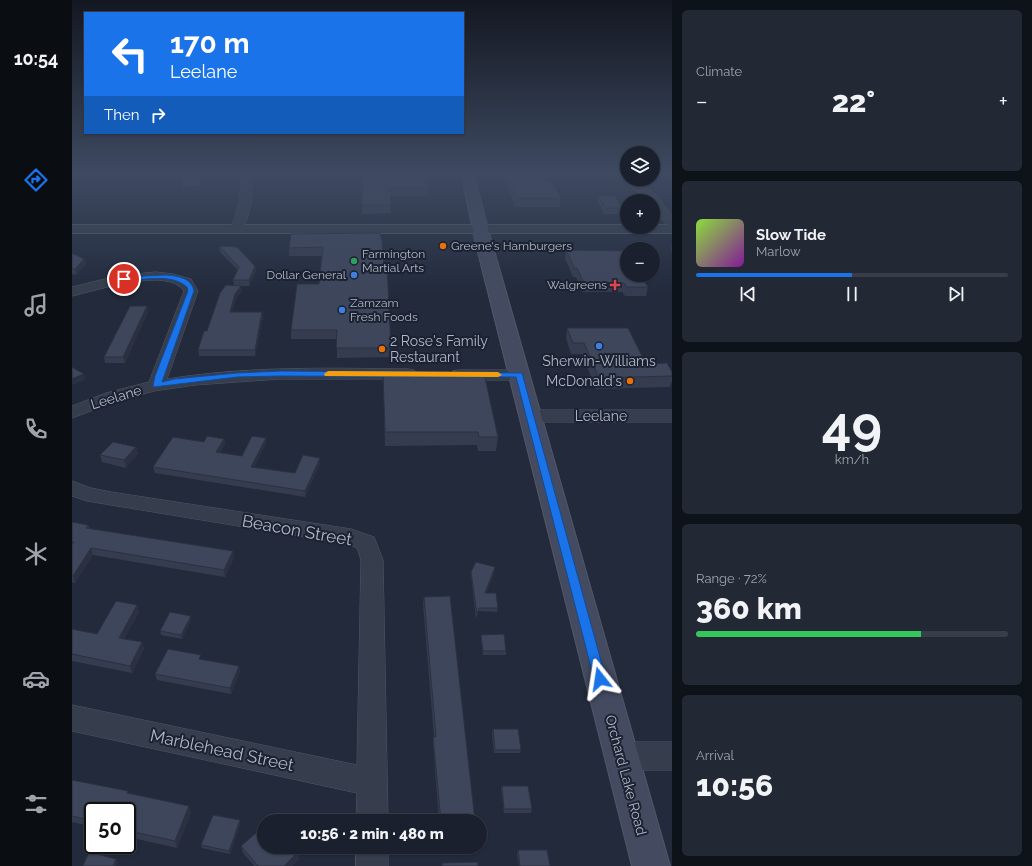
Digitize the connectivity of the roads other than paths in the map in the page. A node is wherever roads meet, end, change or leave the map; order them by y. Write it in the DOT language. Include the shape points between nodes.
graph roads {
  1 [pos="242,212"];
  2 [pos="477,212"];
  3 [pos="664,212"];
  4 [pos="672,223"];
  5 [pos="620,226"];
  6 [pos="660,227"];
  7 [pos="480,228"];
  8 [pos="72,229"];
  9 [pos="236,229"];
  10 [pos="672,229"];
  11 [pos="72,292"];
  12 [pos="519,375"];
  13 [pos="157,386"];
  14 [pos="72,412"];
  15 [pos="530,416"];
  16 [pos="672,416"];
  17 [pos="72,488"];
  18 [pos="72,718"];
  19 [pos="621,756"];
  20 [pos="672,756"];
  21 [pos="372,782"];
  22 [pos="372,814"];
  23 [pos="372,854"];
  24 [pos="372,866"];
  25 [pos="651,866"];
  1 -- 9 [label="street"];
  2 -- 7 [label="main road, Orchard Lake Road"];
  3 -- 4 [label="street"];
  5 -- 7 [label="street"];
  6 -- 10 [label="street"];
  7 -- 9 [label="street"];
  7 -- 12 [label="main road, Orchard Lake Road"];
  8 -- 9 [label="street"];
  11 -- 13 [label="street" via="112,281 152,277 178,278 190,286 191,291"];
  12 -- 13 [label="street, Leelane" via="237,375"];
  12 -- 15 [label="main road, Orchard Lake Road"];
  13 -- 14 [label="street, Leelane"];
  15 -- 16 [label="street, Leelane"];
  15 -- 19 [label="main road, Orchard Lake Road"];
  17 -- 21 [label="street, Beacon Street" via="111,499 351,537 366,543 372,560"];
  18 -- 21 [label="street, Marblehead Street"];
  19 -- 20 [label="street"];
  19 -- 25 [label="main road, Orchard Lake Road"];
  21 -- 22 [label="street, Beacon Street"];
  23 -- 24 [label="street"];
}
